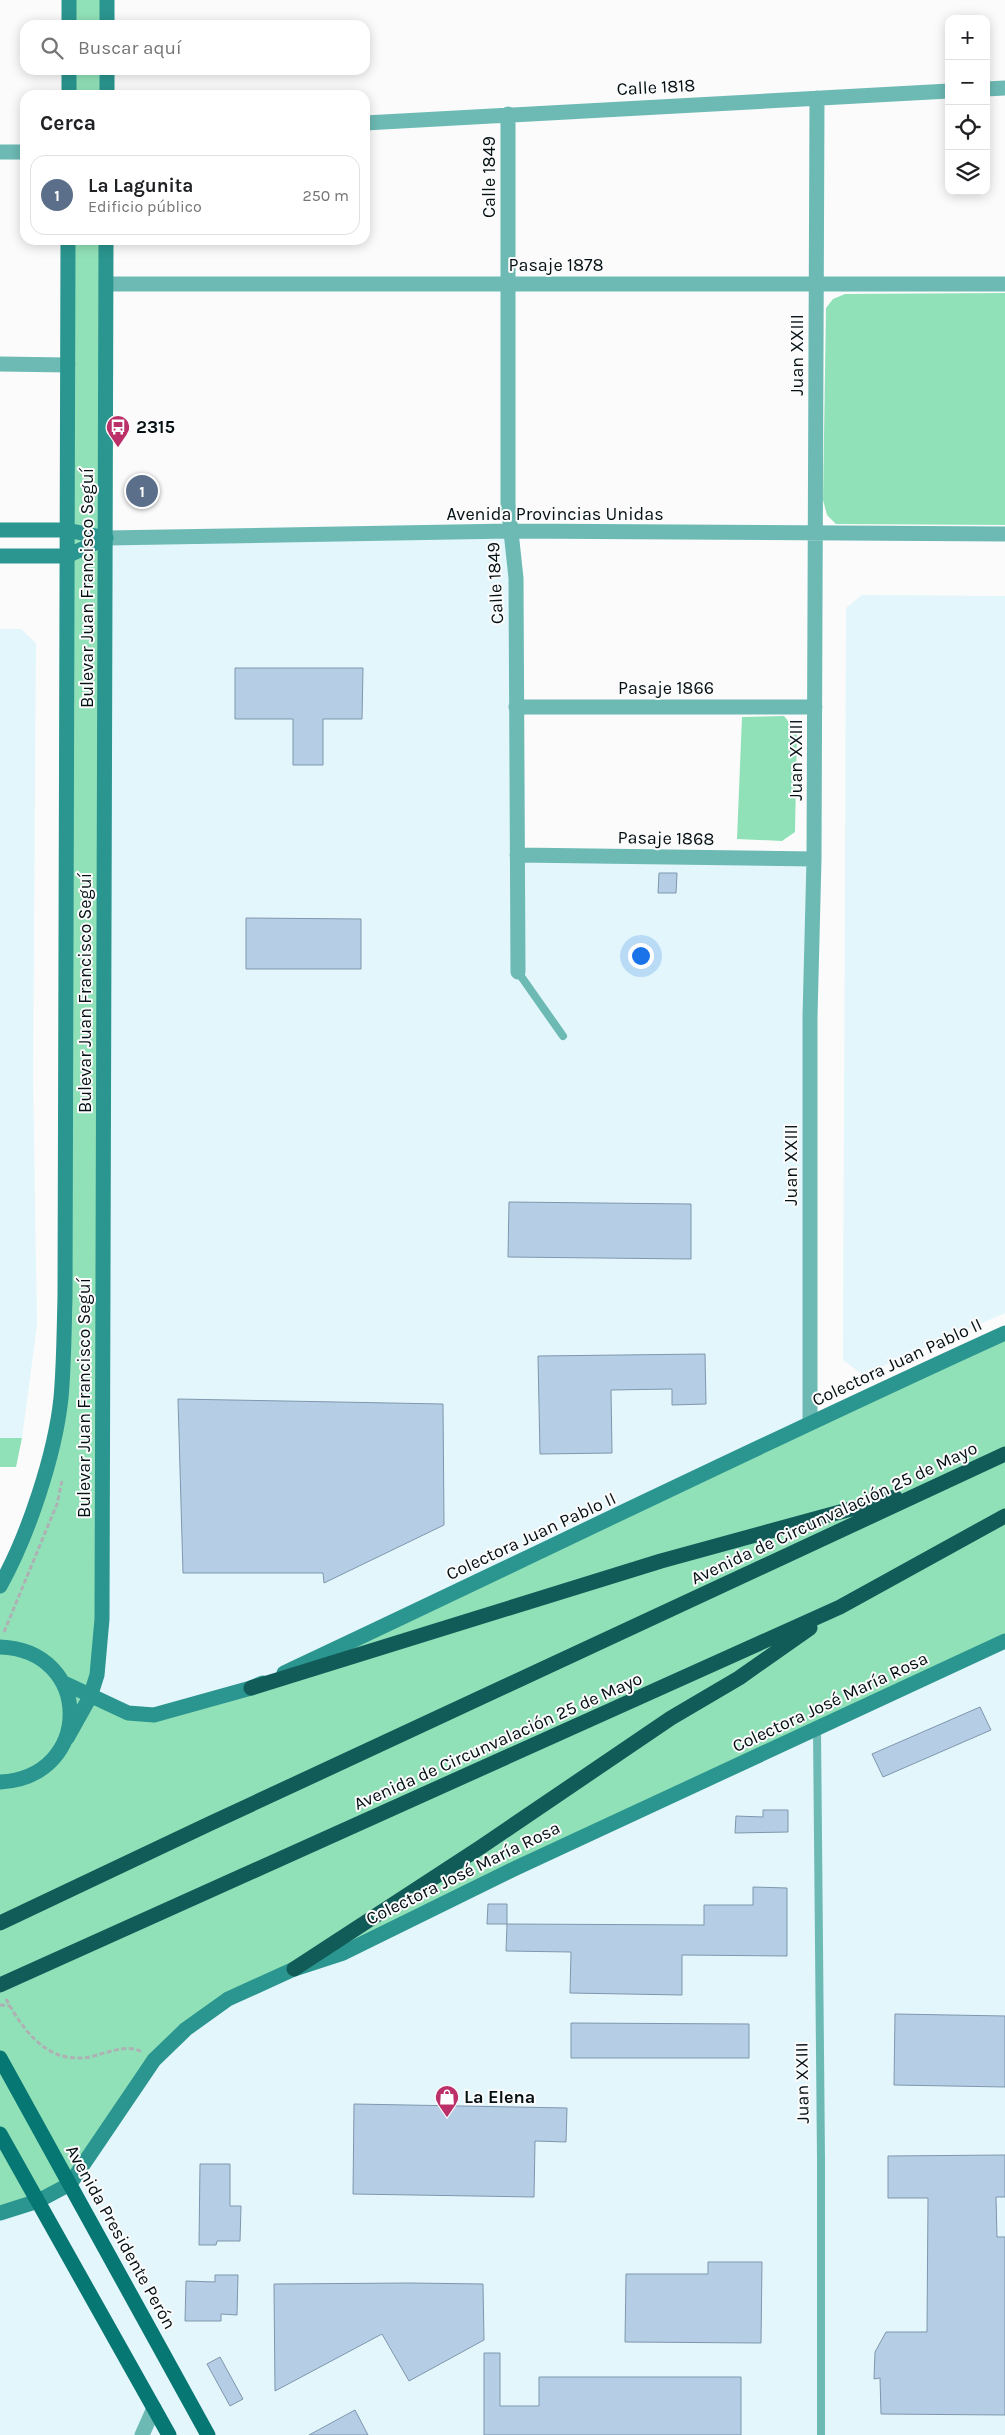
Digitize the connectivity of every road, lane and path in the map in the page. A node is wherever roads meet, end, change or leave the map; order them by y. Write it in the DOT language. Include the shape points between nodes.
graph roads {
  1 [pos="69,0"];
  2 [pos="107,0"];
  3 [pos="69,20"];
  4 [pos="107,20"];
  5 [pos="69,75"];
  6 [pos="107,75"];
  7 [pos="1005,88"];
  8 [pos="990,89"];
  9 [pos="68,90"];
  10 [pos="107,90"];
  11 [pos="945,91"];
  12 [pos="817,98"];
  13 [pos="508,114"];
  14 [pos="370,123"];
  15 [pos="0,152"];
  16 [pos="20,152"];
  17 [pos="68,245"];
  18 [pos="106,245"];
  19 [pos="106,284"];
  20 [pos="508,284"];
  21 [pos="817,284"];
  22 [pos="1005,284"];
  23 [pos="0,364"];
  24 [pos="68,365"];
  25 [pos="0,530"];
  26 [pos="67,530"];
  27 [pos="511,531"];
  28 [pos="816,533"];
  29 [pos="1005,534"];
  30 [pos="106,538"];
  31 [pos="0,556"];
  32 [pos="67,556"];
  33 [pos="516,707"];
  34 [pos="815,707"];
  35 [pos="517,855"];
  36 [pos="814,858"];
  37 [pos="518,972"];
  38 [pos="563,1036"];
  39 [pos="1005,1333"];
  40 [pos="810,1422"];
  41 [pos="1005,1454"];
  42 [pos="938,1486"];
  43 [pos="1005,1516"];
  44 [pos="0,1586"];
  45 [pos="840,1607"];
  46 [pos="1005,1641"];
  47 [pos="0,1647"];
  48 [pos="64,1683"];
  49 [pos="250,1688"];
  50 [pos="90,1697"];
  51 [pos="817,1730"];
  52 [pos="67,1738"];
  53 [pos="0,1782"];
  54 [pos="0,1923"];
  55 [pos="294,1969"];
  56 [pos="2,1990"];
  57 [pos="0,2005"];
  58 [pos="10,2006"];
  59 [pos="0,2058"];
  60 [pos="154,2060"];
  61 [pos="0,2134"];
  62 [pos="70,2184"];
  63 [pos="38,2201"];
  64 [pos="0,2212"];
  65 [pos="154,2408"];
  66 [pos="142,2435"];
  67 [pos="169,2435"];
  68 [pos="208,2435"];
  69 [pos="821,2435"];
  1 -- 3 [label="main road"];
  2 -- 4 [label="main road"];
  5 -- 9 [label="main road"];
  6 -- 10 [label="main road"];
  7 -- 8 [label="street"];
  11 -- 12 [label="street, Calle 1818"];
  12 -- 13 [label="street, Calle 1818"];
  12 -- 21 [label="street, Juan XXIII"];
  13 -- 14 [label="street, Calle 1818"];
  13 -- 20 [label="street, Calle 1849"];
  15 -- 16 [label="street"];
  17 -- 24 [label="main road, Bulevar Juan Francisco Seguí"];
  18 -- 19 [label="main road, Bulevar Juan Francisco Seguí"];
  19 -- 20 [label="street, Pasaje 1878"];
  19 -- 30 [label="main road, Bulevar Juan Francisco Seguí"];
  20 -- 21 [label="street, Pasaje 1878"];
  20 -- 27 [label="street, Calle 1849" via="508,504"];
  21 -- 22 [label="street, Pasaje 1878"];
  21 -- 28 [label="street, Juan XXIII"];
  23 -- 24 [label="street"];
  24 -- 26 [label="main road, Bulevar Juan Francisco Seguí"];
  25 -- 26 [label="main road, Avenida Provincias Unidas"];
  26 -- 30 [label="main road, Avenida Provincias Unidas"];
  26 -- 32 [label="main road, Bulevar Juan Francisco Seguí"];
  27 -- 28 [label="street, Avenida Provincias Unidas"];
  27 -- 30 [label="street, Avenida Provincias Unidas"];
  27 -- 33 [label="street, Calle 1849" via="516,578"];
  28 -- 29 [label="street, Avenida Provincias Unidas"];
  28 -- 34 [label="street, Juan XXIII"];
  30 -- 32 [label="main road, Avenida Provincias Unidas"];
  30 -- 50 [label="main road, Bulevar Juan Francisco Seguí" via="102,1619 98,1675"];
  31 -- 32 [label="main road, Avenida Provincias Unidas"];
  32 -- 44 [label="main road, Bulevar Juan Francisco Seguí" via="65,1298 61,1398 49,1460 28,1524"];
  33 -- 34 [label="street, Pasaje 1866"];
  33 -- 35 [label="street, Calle 1849"];
  34 -- 36 [label="street, Juan XXIII"];
  35 -- 36 [label="street, Pasaje 1868"];
  35 -- 37 [label="street, Calle 1849"];
  36 -- 40 [label="street, Juan XXIII" via="810,1016"];
  37 -- 38 [label="lane, Calle 1849"];
  39 -- 40 [label="main road, Colectora Juan Pablo II"];
  40 -- 49 [label="main road, Colectora Juan Pablo II"];
  41 -- 42 [label="highway, Avenida de Circunvalación 25 de Mayo"];
  42 -- 49 [label="highway" via="661,1561"];
  42 -- 54 [label="highway, Avenida de Circunvalación 25 de Mayo"];
  43 -- 45 [label="highway, Avenida de Circunvalación 25 de Mayo"];
  45 -- 55 [label="highway" via="739,1678 671,1718"];
  45 -- 56 [label="highway, Avenida de Circunvalación 25 de Mayo" via="42,1967"];
  46 -- 51 [label="main road, Colectora José María Rosa"];
  47 -- 48 [label="main road" via="29,1651 43,1659"];
  48 -- 50 [label="main road, Colectora Juan Pablo II"];
  48 -- 52 [label="main road" via="70,1701 71,1720"];
  49 -- 50 [label="main road, Colectora Juan Pablo II" via="154,1716 128,1713"];
  50 -- 52 [label="main road, Bulevar Juan Francisco Seguí"];
  51 -- 55 [label="main road, Colectora José María Rosa" via="542,1856 343,1953"];
  51 -- 69 [label="lane, Juan XXIII" via="822,2159"];
  52 -- 53 [label="main road, Bulevar Juan Francisco Seguí" via="47,1767 15,1782"];
  55 -- 60 [label="main road, Colectora José María Rosa" via="228,1999 186,2029"];
  56 -- 58 [label="path"];
  57 -- 58 [label="path"];
  58 -- 60 [label="path" via="41,2046 56,2054 82,2058 117,2049 136,2049"];
  59 -- 62 [label="main road, Avenida Presidente Perón"];
  60 -- 62 [label="main road, Colectora José María Rosa"];
  61 -- 63 [label="main road"];
  62 -- 63 [label="main road, Colectora José María Rosa"];
  62 -- 68 [label="main road, Avenida Presidente Perón"];
  63 -- 64 [label="main road, Colectora José María Rosa"];
  63 -- 65 [label="main road"];
  65 -- 66 [label="street"];
  65 -- 67 [label="main road"];
}
